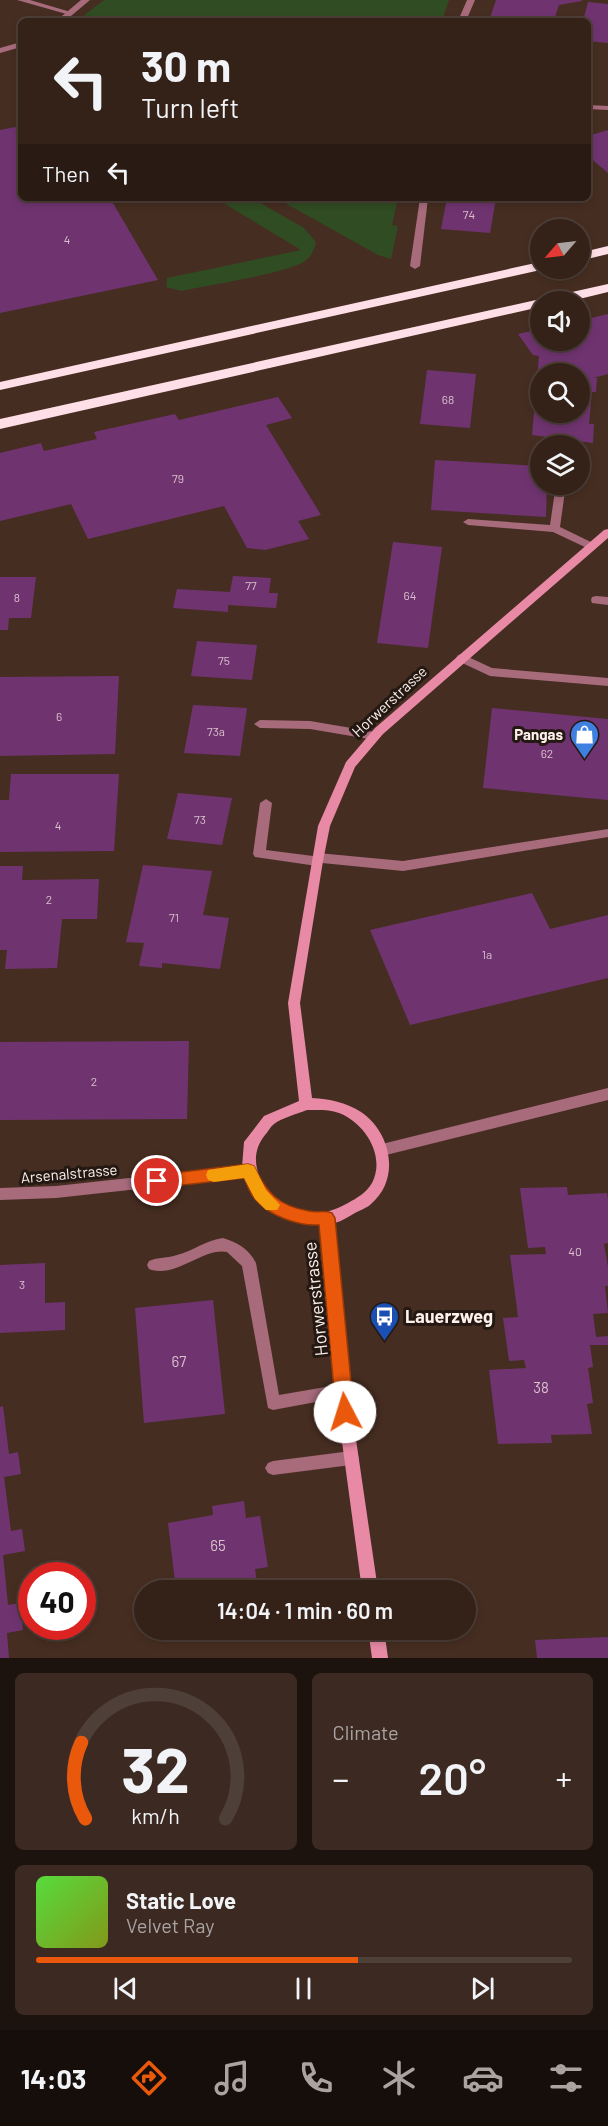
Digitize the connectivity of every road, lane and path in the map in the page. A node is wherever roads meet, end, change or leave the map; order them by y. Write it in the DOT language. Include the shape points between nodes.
graph roads {
  1 [pos="21,0"];
  2 [pos="86,0"];
  3 [pos="471,0"];
  4 [pos="69,13"];
  5 [pos="63,18"];
  6 [pos="463,18"];
  7 [pos="18,45"];
  8 [pos="0,51"];
  9 [pos="591,107"];
  10 [pos="608,108"];
  11 [pos="424,201"];
  12 [pos="608,250"];
  13 [pos="590,254"];
  14 [pos="415,266"];
  15 [pos="530,268"];
  16 [pos="608,288"];
  17 [pos="590,292"];
  18 [pos="530,305"];
  19 [pos="0,386"];
  20 [pos="0,424"];
  21 [pos="560,495"];
  22 [pos="468,522"];
  23 [pos="555,529"];
  24 [pos="608,532"];
  25 [pos="591,546"];
  26 [pos="462,658"];
  27 [pos="608,682"];
  28 [pos="260,724"];
  29 [pos="375,736"];
  30 [pos="266,803"];
  31 [pos="608,833"];
  32 [pos="317,860"];
  33 [pos="608,1094"];
  34 [pos="306,1104"];
  35 [pos="382,1150"];
  36 [pos="248,1171"];
  37 [pos="0,1194"];
  38 [pos="327,1218"];
  39 [pos="154,1265"];
  40 [pos="343,1391"];
  41 [pos="351,1458"];
  42 [pos="273,1468"];
  43 [pos="369,1580"];
  44 [pos="378,1640"];
  45 [pos="380,1658"];
  1 -- 4 [label="street"];
  2 -- 4 [label="street"];
  3 -- 6 [label="street"];
  4 -- 5 [label="street"];
  7 -- 8 [label="street"];
  9 -- 10 [label="street"];
  11 -- 14 [label="street"];
  12 -- 13 [label="highway"];
  15 -- 19 [label="highway"];
  16 -- 17 [label="highway"];
  18 -- 20 [label="highway"];
  21 -- 23 [label="street"];
  22 -- 23 [label="street"];
  23 -- 25 [label="street"];
  24 -- 25 [label="street, Horwerstrasse"];
  25 -- 26 [label="street, Horwerstrasse"];
  26 -- 27 [label="street" via="490,672"];
  26 -- 29 [label="street, Horwerstrasse"];
  28 -- 29 [label="street" via="310,725"];
  29 -- 32 [label="street, Horwerstrasse" via="350,765 324,826"];
  30 -- 32 [label="street" via="259,854"];
  31 -- 32 [label="street" via="403,866"];
  32 -- 34 [label="street, Horwerstrasse" via="294,1003"];
  33 -- 35 [label="street"];
  34 -- 35 [label="street" via="326,1104 363,1120"];
  34 -- 36 [label="street" via="281,1112 261,1127 252,1140"];
  35 -- 38 [label="street" via="383,1170 368,1198 350,1211"];
  36 -- 37 [label="street, Arsenalstrasse" via="56,1192"];
  36 -- 38 [label="street" via="260,1195 282,1211 311,1219"];
  38 -- 40 [label="street, Horwerstrasse"];
  39 -- 40 [label="street" via="178,1261 223,1244 237,1248 252,1272 273,1403"];
  40 -- 41 [label="street, Horwerstrasse"];
  41 -- 42 [label="street"];
  41 -- 43 [label="street, Horwerstrasse"];
  44 -- 45 [label="street"];
}
